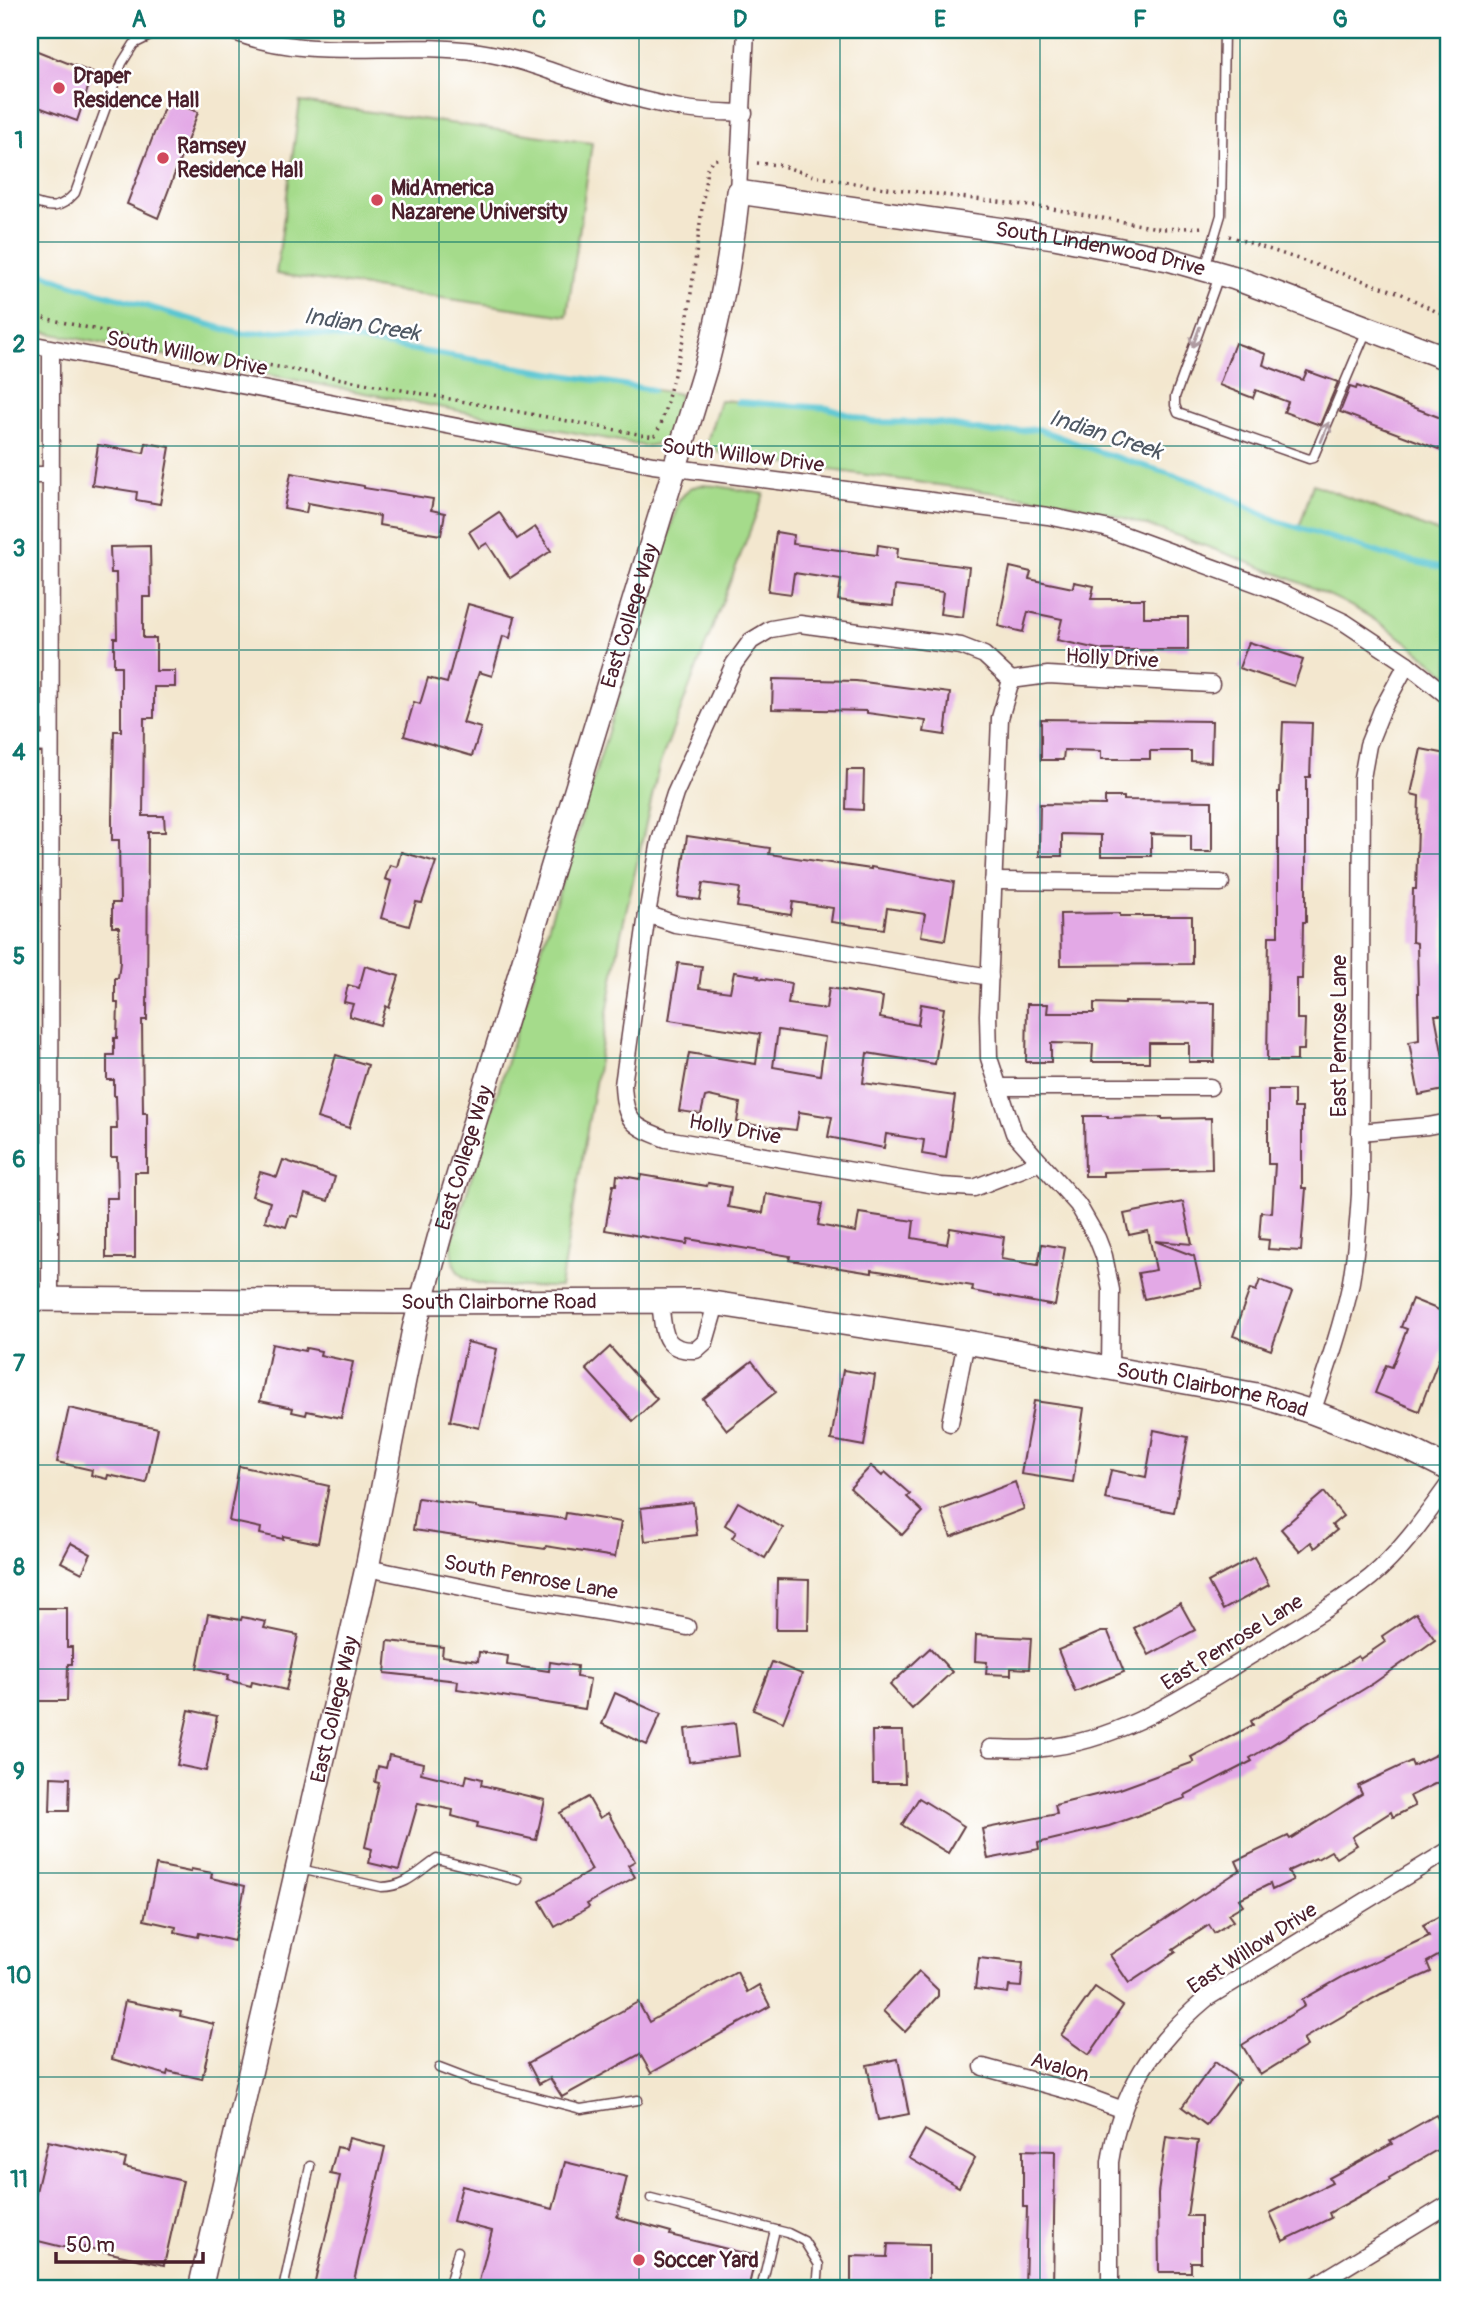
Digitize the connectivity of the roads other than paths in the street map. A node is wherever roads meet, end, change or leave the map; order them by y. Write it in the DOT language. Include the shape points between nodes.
graph roads {
  1 [pos="162,30"];
  2 [pos="230,30"];
  3 [pos="1224,30"];
  4 [pos="745,31"];
  5 [pos="744,113"];
  6 [pos="738,192"];
  7 [pos="30,201"];
  8 [pos="1213,271"];
  9 [pos="1368,328"];
  10 [pos="30,344"];
  11 [pos="51,349"];
  12 [pos="1449,359"];
  13 [pos="674,468"];
  14 [pos="30,475"];
  15 [pos="50,475"];
  16 [pos="1407,664"];
  17 [pos="1011,680"];
  18 [pos="1211,684"];
  19 [pos="1449,697"];
  20 [pos="30,743"];
  21 [pos="50,744"];
  22 [pos="993,881"];
  23 [pos="1221,883"];
  24 [pos="647,914"];
  25 [pos="990,977"];
  26 [pos="998,1087"];
  27 [pos="1210,1087"];
  28 [pos="1449,1122"];
  29 [pos="1360,1132"];
  30 [pos="1040,1162"];
  31 [pos="40,1299"];
  32 [pos="422,1301"];
  33 [pos="660,1302"];
  34 [pos="716,1304"];
  35 [pos="966,1342"];
  36 [pos="1110,1367"];
  37 [pos="1312,1412"];
  38 [pos="950,1423"];
  39 [pos="1449,1469"];
  40 [pos="1449,1484"];
  41 [pos="367,1568"];
  42 [pos="687,1627"];
  43 [pos="990,1748"];
  44 [pos="1449,1850"];
  45 [pos="298,1868"];
  46 [pos="518,1880"];
  47 [pos="439,2067"];
  48 [pos="983,2067"];
  49 [pos="638,2100"];
  50 [pos="1123,2110"];
  51 [pos="310,2166"];
  52 [pos="651,2198"];
  53 [pos="1449,2204"];
  54 [pos="775,2230"];
  55 [pos="458,2251"];
  56 [pos="200,2289"];
  57 [pos="284,2289"];
  58 [pos="448,2289"];
  59 [pos="761,2289"];
  60 [pos="817,2289"];
  61 [pos="1110,2289"];
  62 [pos="1309,2289"];
  1 -- 7 [label="lane" via="134,44 122,62 75,193 56,207"];
  2 -- 5 [label="street" via="282,45 480,52 645,101"];
  3 -- 8 [label="lane" via="1221,215"];
  4 -- 5 [label="street, East College Way"];
  5 -- 6 [label="street, East College Way"];
  6 -- 8 [label="street, South Lindenwood Drive" via="1066,239"];
  6 -- 13 [label="street, East College Way" via="717,322"];
  8 -- 9 [label="street, South Lindenwood Drive"];
  8 -- 9 [label="lane, one-way" via="1175,397 1178,413 1312,458"];
  9 -- 12 [label="street, South Lindenwood Drive"];
  10 -- 11 [label="street"];
  11 -- 13 [label="street, South Willow Drive"];
  11 -- 15 [label="street"];
  13 -- 16 [label="street, South Willow Drive" via="1048,516 1105,528 1285,594 1344,622"];
  13 -- 32 [label="street, East College Way"];
  14 -- 15 [label="street"];
  15 -- 21 [label="street"];
  16 -- 19 [label="street"];
  16 -- 29 [label="street, East Penrose Lane" via="1368,745 1362,779"];
  17 -- 18 [label="street, Holly Drive" via="1048,676"];
  17 -- 22 [label="street" via="1000,718"];
  17 -- 24 [label="street, Holly Drive" via="984,654 961,646 800,624 771,629 751,641 734,664 675,794 660,841"];
  20 -- 21 [label="street"];
  21 -- 31 [label="street"];
  22 -- 23 [label="street"];
  22 -- 25 [label="street"];
  24 -- 25 [label="street" via="675,924"];
  24 -- 30 [label="street, Holly Drive" via="623,1085 624,1107 636,1127 666,1139 941,1186 974,1188"];
  25 -- 26 [label="street" via="989,1058"];
  26 -- 27 [label="street"];
  26 -- 30 [label="street" via="1014,1133"];
  28 -- 29 [label="street"];
  29 -- 37 [label="street, East Penrose Lane" via="1358,1233 1350,1287"];
  30 -- 36 [label="street" via="1078,1205 1104,1256 1111,1290"];
  31 -- 32 [label="street, South Clairborne Road"];
  32 -- 33 [label="street, South Clairborne Road"];
  32 -- 41 [label="street, East College Way"];
  33 -- 34 [label="street, South Clairborne Road"];
  33 -- 34 [label="street" via="669,1344 681,1350 696,1350 705,1342"];
  34 -- 35 [label="street, South Clairborne Road"];
  35 -- 36 [label="street, South Clairborne Road"];
  35 -- 38 [label="street"];
  36 -- 37 [label="street, South Clairborne Road" via="1257,1395"];
  37 -- 39 [label="street, South Clairborne Road" via="1409,1448"];
  40 -- 43 [label="street, East Penrose Lane" via="1406,1542 1371,1577 1157,1713 1063,1745"];
  41 -- 42 [label="street, South Penrose Lane"];
  41 -- 45 [label="street, East College Way"];
  44 -- 50 [label="street, East Willow Drive" via="1207,1998 1155,2049 1135,2079"];
  45 -- 46 [label="lane" via="381,1888 413,1878 437,1859"];
  45 -- 56 [label="street, East College Way"];
  47 -- 49 [label="lane" via="473,2081 581,2109"];
  48 -- 50 [label="street, Avalon"];
  50 -- 61 [label="street, East Willow Drive" via="1110,2162"];
  51 -- 57 [label="lane"];
  52 -- 54 [label="lane"];
  53 -- 62 [label="street"];
  54 -- 59 [label="lane"];
  54 -- 60 [label="lane" via="804,2241 819,2265"];
  55 -- 58 [label="lane"];
}
